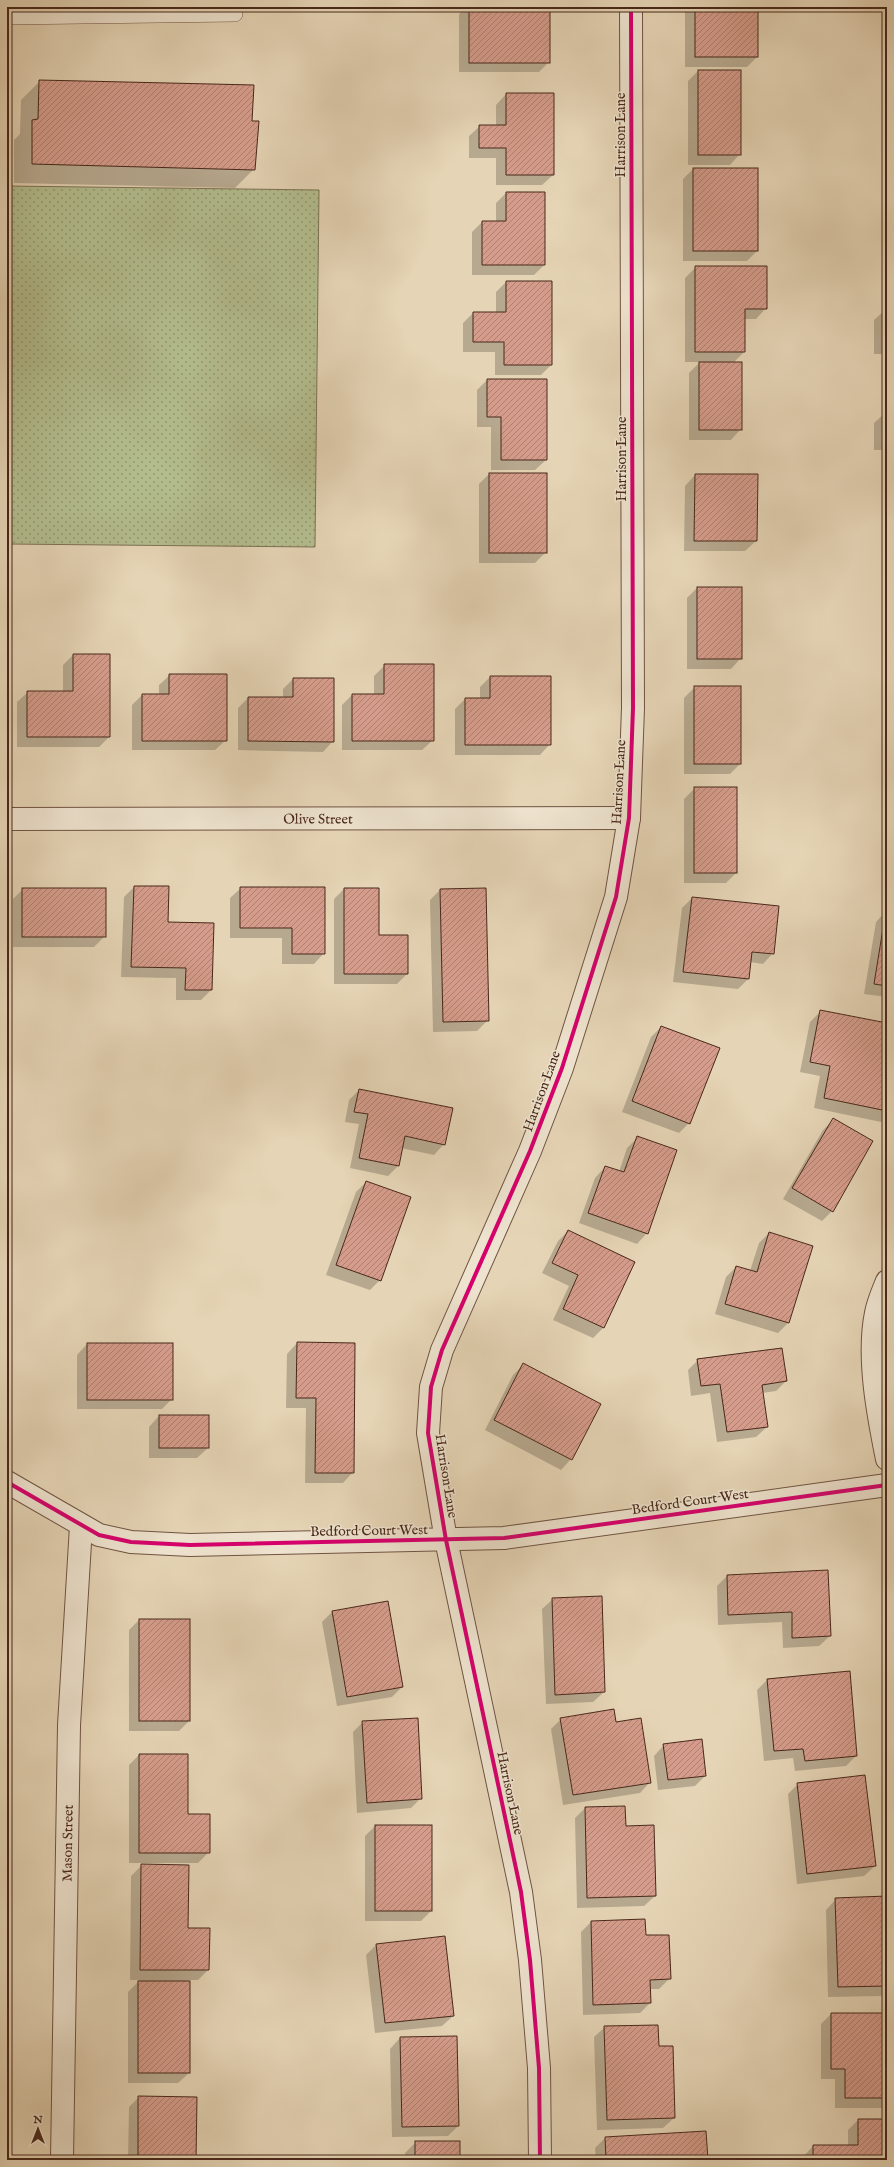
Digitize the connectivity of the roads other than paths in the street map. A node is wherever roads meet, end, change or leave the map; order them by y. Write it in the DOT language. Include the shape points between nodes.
graph roads {
  1 [pos="235,7"];
  2 [pos="631,7"];
  3 [pos="7,17"];
  4 [pos="628,818"];
  5 [pos="7,820"];
  6 [pos="887,1281"];
  7 [pos="887,1459"];
  8 [pos="7,1482"];
  9 [pos="887,1485"];
  10 [pos="81,1526"];
  11 [pos="446,1540"];
  12 [pos="62,2160"];
  13 [pos="540,2160"];
  1 -- 3 [label="lane" via="235,14"];
  2 -- 4 [label="street, Harrison Lane" via="633,708"];
  4 -- 5 [label="street, Olive Street"];
  4 -- 11 [label="street, Harrison Lane" via="616,897 562,1068 530,1151 442,1350 430,1387 428,1434"];
  6 -- 7 [label="street" via="876,1312 873,1359 878,1413"];
  8 -- 10 [label="street, Bedford Court West"];
  9 -- 11 [label="street, Bedford Court West" via="504,1538"];
  10 -- 11 [label="street, Bedford Court West" via="99,1535 131,1542 190,1545"];
  10 -- 12 [label="street, Mason Street" via="70,1725"];
  11 -- 13 [label="street, Harrison Lane" via="521,1892 530,1960 539,2068"];
}
